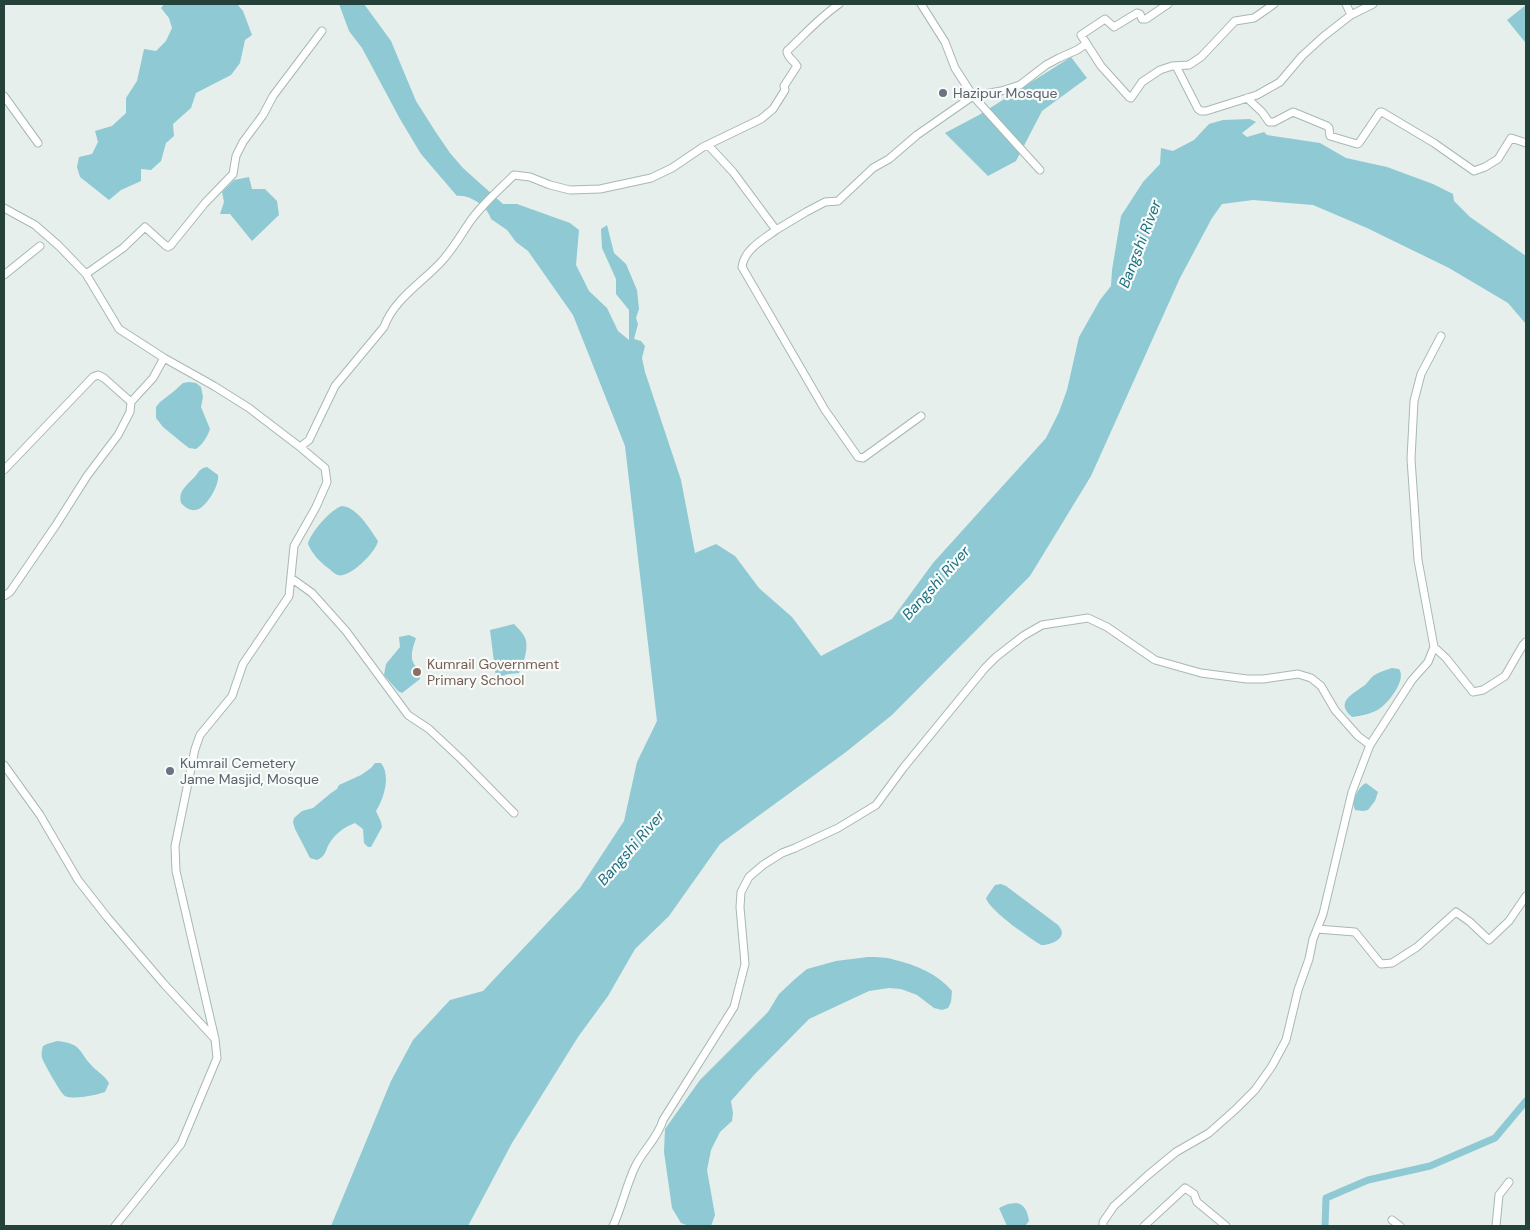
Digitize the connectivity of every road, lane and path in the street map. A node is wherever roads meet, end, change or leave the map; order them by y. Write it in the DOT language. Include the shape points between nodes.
graph roads {
  1 [pos="839,4"];
  2 [pos="921,4"];
  3 [pos="1168,4"];
  4 [pos="1274,4"];
  5 [pos="1346,4"];
  6 [pos="1373,4"];
  7 [pos="1351,14"];
  8 [pos="322,31"];
  9 [pos="1086,44"];
  10 [pos="1176,66"];
  11 [pos="4,96"];
  12 [pos="973,96"];
  13 [pos="1247,98"];
  14 [pos="1526,143"];
  15 [pos="38,144"];
  16 [pos="708,145"];
  17 [pos="1040,170"];
  18 [pos="4,208"];
  19 [pos="776,230"];
  20 [pos="40,246"];
  21 [pos="86,274"];
  22 [pos="4,275"];
  23 [pos="1441,336"];
  24 [pos="164,358"];
  25 [pos="131,402"];
  26 [pos="921,416"];
  27 [pos="300,447"];
  28 [pos="4,470"];
  29 [pos="291,578"];
  30 [pos="4,596"];
  31 [pos="1526,642"];
  32 [pos="1434,647"];
  33 [pos="1370,745"];
  34 [pos="4,765"];
  35 [pos="514,813"];
  36 [pos="1526,896"];
  37 [pos="1317,929"];
  38 [pos="215,1039"];
  39 [pos="1508,1182"];
  40 [pos="1392,1220"];
  41 [pos="115,1226"];
  42 [pos="614,1226"];
  43 [pos="1103,1226"];
  44 [pos="1144,1226"];
  45 [pos="1226,1226"];
  46 [pos="1400,1226"];
  47 [pos="1496,1226"];
  1 -- 16 [label="street" via="817,20 787,51 797,66 773,109 761,119"];
  2 -- 12 [label="street"];
  3 -- 9 [label="street" via="1144,20 1137,13 1114,27 1104,20 1081,35"];
  4 -- 10 [label="street" via="1254,18 1234,21 1200,57 1189,65"];
  5 -- 7 [label="street"];
  6 -- 7 [label="street"];
  7 -- 13 [label="street" via="1302,56 1280,82"];
  8 -- 21 [label="street" via="272,96 240,149 233,174 171,245 165,246 145,227 123,248"];
  9 -- 10 [label="street" via="1101,66 1132,98 1142,82 1160,70"];
  9 -- 12 [label="street" via="1046,65 1020,85"];
  10 -- 13 [label="street" via="1201,111"];
  11 -- 15 [label="street"];
  12 -- 17 [label="street"];
  12 -- 19 [label="street" via="873,168 838,201 825,202"];
  13 -- 14 [label="street" via="1271,123 1292,112 1327,126 1330,136 1357,144 1382,112 1474,171 1498,158 1511,138"];
  16 -- 19 [label="street" via="733,172"];
  16 -- 27 [label="street" via="651,178 600,189 570,190 514,175 475,216 442,261 400,301 384,327 335,386 309,440"];
  18 -- 21 [label="street" via="35,225"];
  19 -- 26 [label="street" via="749,251 742,260 742,267 825,410 858,457 863,458"];
  20 -- 22 [label="street"];
  21 -- 24 [label="street" via="119,329"];
  23 -- 32 [label="street" via="1422,374 1414,401 1411,459 1418,560"];
  24 -- 25 [label="street"];
  24 -- 27 [label="street" via="249,408"];
  25 -- 28 [label="street" via="104,378 94,377"];
  25 -- 30 [label="street" via="130,412 118,436 10,592"];
  27 -- 29 [label="street" via="325,468 327,482 294,546"];
  29 -- 35 [label="street" via="312,593 346,631 408,715 436,735"];
  29 -- 38 [label="street" via="289,596 243,664 232,696 200,735 175,846 176,871"];
  31 -- 32 [label="street" via="1505,676 1483,690 1473,692"];
  32 -- 33 [label="street" via="1428,662 1412,680"];
  33 -- 37 [label="street" via="1352,792"];
  33 -- 42 [label="street" via="1335,710 1321,686 1311,678 1298,674 1247,679 1201,673 1155,660 1088,618 1042,625 1023,636 985,668 876,805 838,828 782,853 749,877 740,907 745,964 734,1006 636,1166"];
  34 -- 38 [label="street" via="40,815 78,880 151,969"];
  36 -- 37 [label="street" via="1509,921 1489,940 1456,912 1392,963 1381,964 1355,932"];
  37 -- 43 [label="street" via="1286,1040 1255,1090 1209,1133 1176,1152 1148,1175 1114,1206"];
  38 -- 41 [label="street" via="217,1058 181,1144"];
  39 -- 47 [label="street" via="1499,1195"];
  40 -- 46 [label="street"];
  44 -- 45 [label="street" via="1185,1188"];
}
